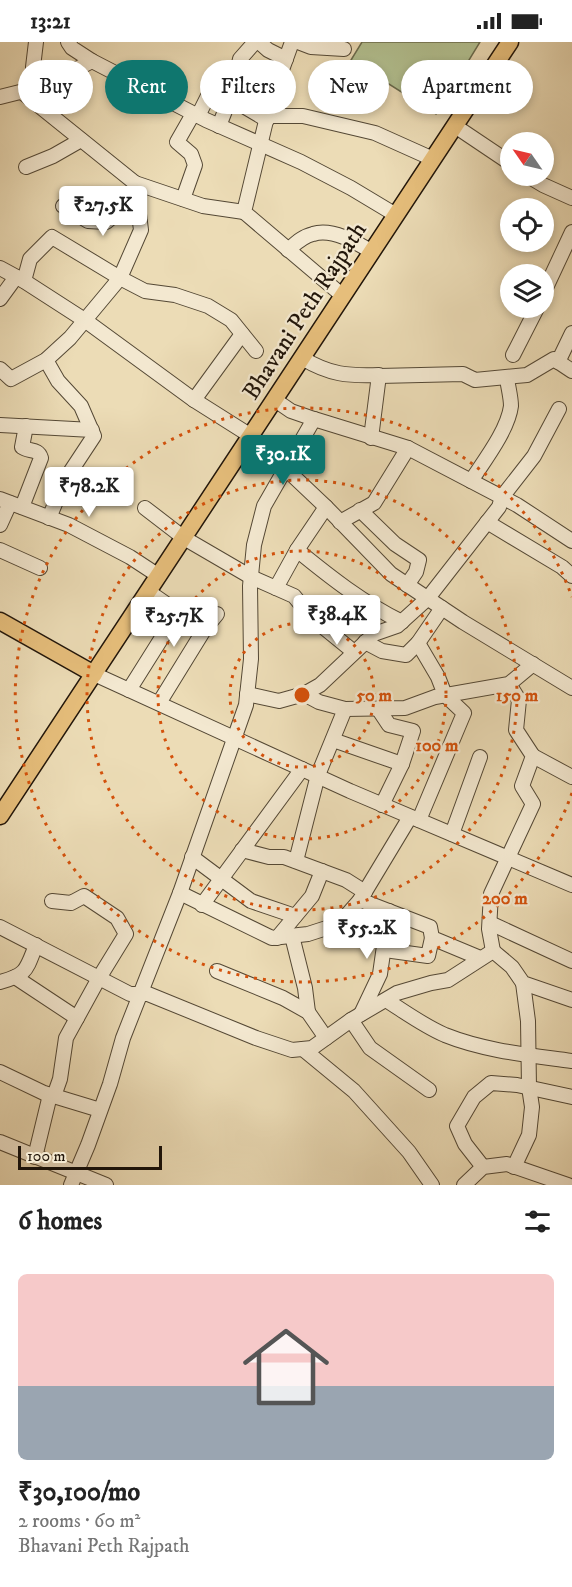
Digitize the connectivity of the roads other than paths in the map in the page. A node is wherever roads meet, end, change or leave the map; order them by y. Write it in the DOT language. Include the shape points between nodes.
graph roads {
  1 [pos="36,42"];
  2 [pos="68,42"];
  3 [pos="257,42"];
  4 [pos="292,42"];
  5 [pos="298,42"];
  6 [pos="510,42"];
  7 [pos="344,49"];
  8 [pos="286,59"];
  9 [pos="34,60"];
  10 [pos="90,60"];
  11 [pos="240,60"];
  12 [pos="93,62"];
  13 [pos="18,93"];
  14 [pos="0,97"];
  15 [pos="200,107"];
  16 [pos="54,114"];
  17 [pos="224,114"];
  18 [pos="260,114"];
  19 [pos="195,115"];
  20 [pos="267,118"];
  21 [pos="219,126"];
  22 [pos="455,126"];
  23 [pos="81,140"];
  24 [pos="261,143"];
  25 [pos="500,156"];
  26 [pos="433,159"];
  27 [pos="26,167"];
  28 [pos="545,186"];
  29 [pos="136,190"];
  30 [pos="572,198"];
  31 [pos="183,199"];
  32 [pos="63,206"];
  33 [pos="244,212"];
  34 [pos="396,215"];
  35 [pos="572,232"];
  36 [pos="288,250"];
  37 [pos="372,252"];
  38 [pos="568,252"];
  39 [pos="0,268"];
  40 [pos="554,276"];
  41 [pos="120,278"];
  42 [pos="20,279"];
  43 [pos="343,296"];
  44 [pos="0,299"];
  45 [pos="532,318"];
  46 [pos="86,321"];
  47 [pos="572,333"];
  48 [pos="242,334"];
  49 [pos="256,351"];
  50 [pos="513,355"];
  51 [pos="302,358"];
  52 [pos="46,360"];
  53 [pos="558,362"];
  54 [pos="0,369"];
  55 [pos="572,371"];
  56 [pos="379,376"];
  57 [pos="507,378"];
  58 [pos="194,400"];
  59 [pos="275,400"];
  60 [pos="559,409"];
  61 [pos="314,419"];
  62 [pos="0,424"];
  63 [pos="26,426"];
  64 [pos="92,430"];
  65 [pos="251,436"];
  66 [pos="371,438"];
  67 [pos="408,448"];
  68 [pos="287,468"];
  69 [pos="471,481"];
  70 [pos="502,497"];
  71 [pos="11,503"];
  72 [pos="145,507"];
  73 [pos="326,507"];
  74 [pos="360,510"];
  75 [pos="49,518"];
  76 [pos="340,522"];
  77 [pos="487,522"];
  78 [pos="0,525"];
  79 [pos="184,538"];
  80 [pos="572,541"];
  81 [pos="0,550"];
  82 [pos="297,550"];
  83 [pos="40,568"];
  84 [pos="159,576"];
  85 [pos="572,576"];
  86 [pos="251,577"];
  87 [pos="407,585"];
  88 [pos="276,588"];
  89 [pos="148,592"];
  90 [pos="428,598"];
  91 [pos="442,608"];
  92 [pos="177,612"];
  93 [pos="217,614"];
  94 [pos="0,621"];
  95 [pos="402,622"];
  96 [pos="204,630"];
  97 [pos="365,642"];
  98 [pos="418,643"];
  99 [pos="354,652"];
  100 [pos="533,664"];
  101 [pos="94,674"];
  102 [pos="509,684"];
  103 [pos="572,688"];
  104 [pos="129,690"];
  105 [pos="247,694"];
  106 [pos="304,694"];
  107 [pos="445,694"];
  108 [pos="159,703"];
  109 [pos="345,709"];
  110 [pos="379,710"];
  111 [pos="234,738"];
  112 [pos="333,740"];
  113 [pos="533,756"];
  114 [pos="480,757"];
  115 [pos="402,764"];
  116 [pos="302,769"];
  117 [pos="318,775"];
  118 [pos="572,777"];
  119 [pos="382,805"];
  120 [pos="0,816"];
  121 [pos="414,818"];
  122 [pos="452,834"];
  123 [pos="242,850"];
  124 [pos="192,857"];
  125 [pos="509,858"];
  126 [pos="296,861"];
  127 [pos="322,871"];
  128 [pos="222,878"];
  129 [pos="572,885"];
  130 [pos="180,893"];
  131 [pos="362,896"];
  132 [pos="52,901"];
  133 [pos="202,905"];
  134 [pos="389,912"];
  135 [pos="295,916"];
  136 [pos="490,923"];
  137 [pos="0,927"];
  138 [pos="292,936"];
  139 [pos="277,938"];
  140 [pos="432,938"];
  141 [pos="36,945"];
  142 [pos="385,950"];
  143 [pos="493,951"];
  144 [pos="480,958"];
  145 [pos="572,961"];
  146 [pos="217,971"];
  147 [pos="15,977"];
  148 [pos="99,978"];
  149 [pos="0,982"];
  150 [pos="523,983"];
  151 [pos="140,994"];
  152 [pos="386,1000"];
  153 [pos="572,1000"];
  154 [pos="308,1012"];
  155 [pos="356,1017"];
  156 [pos="77,1018"];
  157 [pos="326,1038"];
  158 [pos="303,1049"];
  159 [pos="530,1055"];
  160 [pos="572,1061"];
  161 [pos="0,1072"];
  162 [pos="529,1087"];
  163 [pos="429,1090"];
  164 [pos="52,1096"];
  165 [pos="572,1097"];
  166 [pos="100,1110"];
  167 [pos="0,1142"];
  168 [pos="35,1157"];
  169 [pos="483,1167"];
  170 [pos="514,1167"];
  171 [pos="73,1179"];
  172 [pos="106,1185"];
  173 [pos="432,1185"];
  174 [pos="464,1185"];
  175 [pos="568,1185"];
  1 -- 9 [label="street"];
  2 -- 10 [label="street"];
  3 -- 8 [label="street"];
  3 -- 11 [label="street"];
  4 -- 8 [label="street"];
  5 -- 7 [label="street"];
  6 -- 22 [label="main road, Bhavani Peth Rajpath"];
  8 -- 20 [label="street"];
  12 -- 19 [label="street"];
  13 -- 14 [label="street"];
  15 -- 19 [label="street"];
  16 -- 23 [label="street"];
  17 -- 21 [label="street"];
  18 -- 20 [label="street"];
  19 -- 21 [label="street"];
  19 -- 31 [label="street" via="177,142 191,154 195,165"];
  20 -- 24 [label="street"];
  20 -- 26 [label="street" via="303,116 375,133"];
  21 -- 24 [label="street"];
  22 -- 25 [label="street"];
  22 -- 26 [label="main road, Bhavani Peth Rajpath"];
  23 -- 27 [label="street"];
  23 -- 29 [label="street"];
  24 -- 33 [label="street"];
  24 -- 34 [label="street"];
  26 -- 34 [label="main road, Bhavani Peth Rajpath"];
  28 -- 30 [label="street"];
  29 -- 31 [label="street"];
  29 -- 32 [label="street" via="106,222 88,221"];
  29 -- 41 [label="street" via="141,230"];
  31 -- 33 [label="street"];
  33 -- 36 [label="street"];
  34 -- 37 [label="main road, Bhavani Peth Rajpath"];
  35 -- 38 [label="street"];
  36 -- 37 [label="street" via="312,234 324,232"];
  36 -- 43 [label="street"];
  37 -- 43 [label="main road, Bhavani Peth Rajpath"];
  38 -- 40 [label="street"];
  39 -- 42 [label="street"];
  41 -- 42 [label="street" via="52,237 30,259"];
  41 -- 46 [label="street"];
  41 -- 48 [label="street" via="145,291 175,295 208,306 231,320"];
  42 -- 44 [label="street"];
  42 -- 46 [label="street"];
  43 -- 51 [label="main road, Bhavani Peth Rajpath"];
  45 -- 50 [label="street"];
  46 -- 52 [label="street"];
  46 -- 58 [label="street"];
  47 -- 53 [label="street"];
  48 -- 49 [label="street"];
  48 -- 58 [label="street"];
  51 -- 56 [label="street" via="345,376"];
  51 -- 59 [label="main road, Bhavani Peth Rajpath"];
  52 -- 54 [label="street" via="11,379"];
  52 -- 64 [label="street" via="58,381 81,406"];
  53 -- 55 [label="street"];
  53 -- 57 [label="street" via="548,362 527,375"];
  56 -- 57 [label="street" via="463,374 475,380"];
  56 -- 66 [label="street"];
  57 -- 69 [label="street" via="509,415"];
  58 -- 65 [label="street"];
  59 -- 61 [label="street"];
  59 -- 65 [label="main road, Bhavani Peth Rajpath"];
  60 -- 70 [label="street" via="534,456"];
  61 -- 66 [label="street"];
  61 -- 68 [label="street"];
  62 -- 63 [label="street"];
  63 -- 64 [label="street"];
  63 -- 71 [label="street" via="22,447 39,453 41,458"];
  64 -- 75 [label="street" via="94,436 65,480"];
  65 -- 68 [label="street"];
  65 -- 79 [label="main road, Bhavani Peth Rajpath"];
  66 -- 67 [label="street"];
  67 -- 69 [label="street"];
  67 -- 74 [label="street" via="374,503"];
  68 -- 73 [label="street"];
  68 -- 86 [label="street" via="264,506"];
  69 -- 70 [label="street"];
  70 -- 77 [label="street"];
  70 -- 80 [label="street"];
  71 -- 75 [label="street"];
  71 -- 78 [label="street"];
  72 -- 79 [label="street"];
  73 -- 76 [label="street"];
  73 -- 82 [label="street"];
  74 -- 76 [label="street"];
  74 -- 87 [label="street" via="395,544 419,560"];
  75 -- 84 [label="street" via="130,557"];
  76 -- 87 [label="street"];
  77 -- 85 [label="street"];
  77 -- 90 [label="street"];
  79 -- 84 [label="main road, Bhavani Peth Rajpath"];
  79 -- 86 [label="street"];
  81 -- 83 [label="street"];
  82 -- 88 [label="street"];
  82 -- 95 [label="street" via="344,588"];
  84 -- 89 [label="main road, Bhavani Peth Rajpath"];
  86 -- 88 [label="street"];
  86 -- 105 [label="street"];
  87 -- 90 [label="street"];
  88 -- 99 [label="street" via="294,596 311,617"];
  89 -- 92 [label="street"];
  89 -- 101 [label="main road, Bhavani Peth Rajpath"];
  90 -- 91 [label="street"];
  90 -- 95 [label="street"];
  91 -- 98 [label="street"];
  91 -- 100 [label="street"];
  92 -- 96 [label="street"];
  92 -- 104 [label="street"];
  93 -- 96 [label="street"];
  94 -- 101 [label="main road"];
  95 -- 97 [label="street"];
  96 -- 108 [label="street"];
  97 -- 98 [label="street" via="382,651 406,655"];
  97 -- 99 [label="street"];
  98 -- 107 [label="street"];
  99 -- 106 [label="street" via="320,685"];
  100 -- 102 [label="street"];
  100 -- 103 [label="street"];
  101 -- 104 [label="street"];
  101 -- 120 [label="main road, Bhavani Peth Rajpath"];
  102 -- 107 [label="street"];
  102 -- 113 [label="street" via="519,700 516,730"];
  104 -- 108 [label="street"];
  105 -- 106 [label="street" via="279,701"];
  105 -- 111 [label="street"];
  106 -- 109 [label="street"];
  107 -- 110 [label="street" via="405,708"];
  107 -- 121 [label="street" via="464,713"];
  108 -- 111 [label="street"];
  109 -- 110 [label="street"];
  109 -- 112 [label="street"];
  110 -- 115 [label="street" via="389,725 413,731"];
  111 -- 116 [label="street"];
  111 -- 124 [label="street"];
  112 -- 115 [label="street"];
  112 -- 117 [label="street"];
  113 -- 118 [label="street"];
  113 -- 125 [label="street" via="522,786 533,804"];
  114 -- 122 [label="street"];
  115 -- 119 [label="street"];
  116 -- 117 [label="street"];
  116 -- 123 [label="street"];
  117 -- 119 [label="street"];
  117 -- 126 [label="street"];
  119 -- 121 [label="street"];
  121 -- 122 [label="street"];
  121 -- 131 [label="street"];
  122 -- 125 [label="street"];
  123 -- 126 [label="street"];
  123 -- 128 [label="street"];
  124 -- 128 [label="street"];
  124 -- 130 [label="street"];
  125 -- 129 [label="street"];
  125 -- 136 [label="street" via="491,894"];
  126 -- 127 [label="street"];
  127 -- 131 [label="street" via="346,880"];
  127 -- 135 [label="street" via="312,896"];
  128 -- 133 [label="street"];
  128 -- 135 [label="street" via="251,901"];
  130 -- 133 [label="street"];
  130 -- 151 [label="street"];
  131 -- 134 [label="street"];
  131 -- 138 [label="street" via="339,924"];
  132 -- 148 [label="street" via="71,903 84,896 117,918 126,934"];
  133 -- 139 [label="street"];
  134 -- 140 [label="street" via="430,927"];
  134 -- 142 [label="street"];
  135 -- 139 [label="street"];
  136 -- 143 [label="street"];
  136 -- 145 [label="street"];
  137 -- 141 [label="street"];
  138 -- 139 [label="street"];
  138 -- 154 [label="street"];
  140 -- 142 [label="street" via="428,956"];
  140 -- 144 [label="street"];
  141 -- 147 [label="street" via="25,972"];
  141 -- 148 [label="street"];
  142 -- 155 [label="street" via="380,974"];
  143 -- 144 [label="street"];
  143 -- 150 [label="street"];
  144 -- 152 [label="street" via="448,980"];
  146 -- 154 [label="street"];
  147 -- 149 [label="street"];
  147 -- 156 [label="street"];
  148 -- 151 [label="street" via="130,994"];
  148 -- 156 [label="street"];
  150 -- 153 [label="street"];
  150 -- 159 [label="street"];
  151 -- 158 [label="street" via="204,1015 256,1038 292,1050"];
  151 -- 166 [label="street"];
  152 -- 155 [label="street"];
  152 -- 159 [label="street" via="444,1034 476,1045"];
  154 -- 157 [label="street"];
  155 -- 157 [label="street"];
  155 -- 163 [label="street" via="370,1048"];
  156 -- 164 [label="street" via="66,1038 60,1079"];
  157 -- 158 [label="street"];
  158 -- 173 [label="street" via="354,1091 409,1152"];
  159 -- 160 [label="street"];
  159 -- 162 [label="street"];
  161 -- 164 [label="street"];
  162 -- 165 [label="street"];
  162 -- 169 [label="street" via="491,1083 474,1097 457,1126"];
  162 -- 170 [label="street" via="529,1135"];
  164 -- 166 [label="street"];
  164 -- 168 [label="street"];
  166 -- 171 [label="street"];
  167 -- 168 [label="street"];
  168 -- 171 [label="street"];
  169 -- 170 [label="street"];
  169 -- 174 [label="street"];
  170 -- 175 [label="street"];
  171 -- 172 [label="street"];
}
